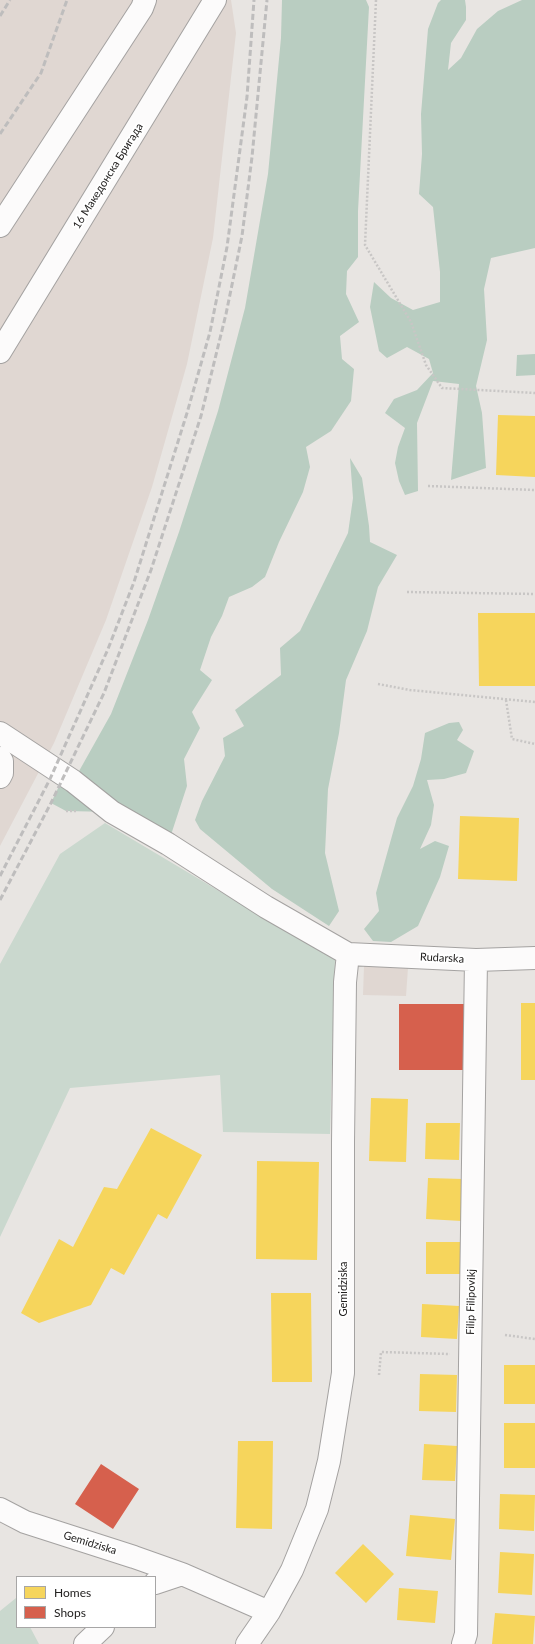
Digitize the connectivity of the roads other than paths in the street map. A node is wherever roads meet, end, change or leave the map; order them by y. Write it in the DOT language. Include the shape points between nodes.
graph roads {
  1 [pos="145,0"];
  2 [pos="215,0"];
  3 [pos="0,226"];
  4 [pos="0,352"];
  5 [pos="0,733"];
  6 [pos="0,758"];
  7 [pos="0,777"];
  8 [pos="348,954"];
  9 [pos="535,958"];
  10 [pos="476,960"];
  11 [pos="0,1509"];
  12 [pos="182,1574"];
  13 [pos="156,1583"];
  14 [pos="269,1612"];
  15 [pos="103,1628"];
  16 [pos="85,1644"];
  17 [pos="247,1644"];
  18 [pos="462,1644"];
  1 -- 3 [label="street"];
  2 -- 4 [label="street, 16 Македонска Бригада"];
  5 -- 8 [label="street" via="73,781 112,812 168,844 266,908"];
  6 -- 7 [label="street"];
  8 -- 10 [label="street, Rudarska"];
  8 -- 14 [label="street, Gemidziska" via="345,982 343,1142 343,1373 329,1462 317,1509 292,1570"];
  9 -- 10 [label="street, Rudarska"];
  10 -- 18 [label="street, Filip Filipovikj" via="466,1634"];
  11 -- 12 [label="street, Gemidziska" via="25,1522"];
  12 -- 13 [label="street"];
  12 -- 14 [label="street, Gemidziska"];
  14 -- 17 [label="street, Gemidziska"];
  15 -- 16 [label="street"];
}
